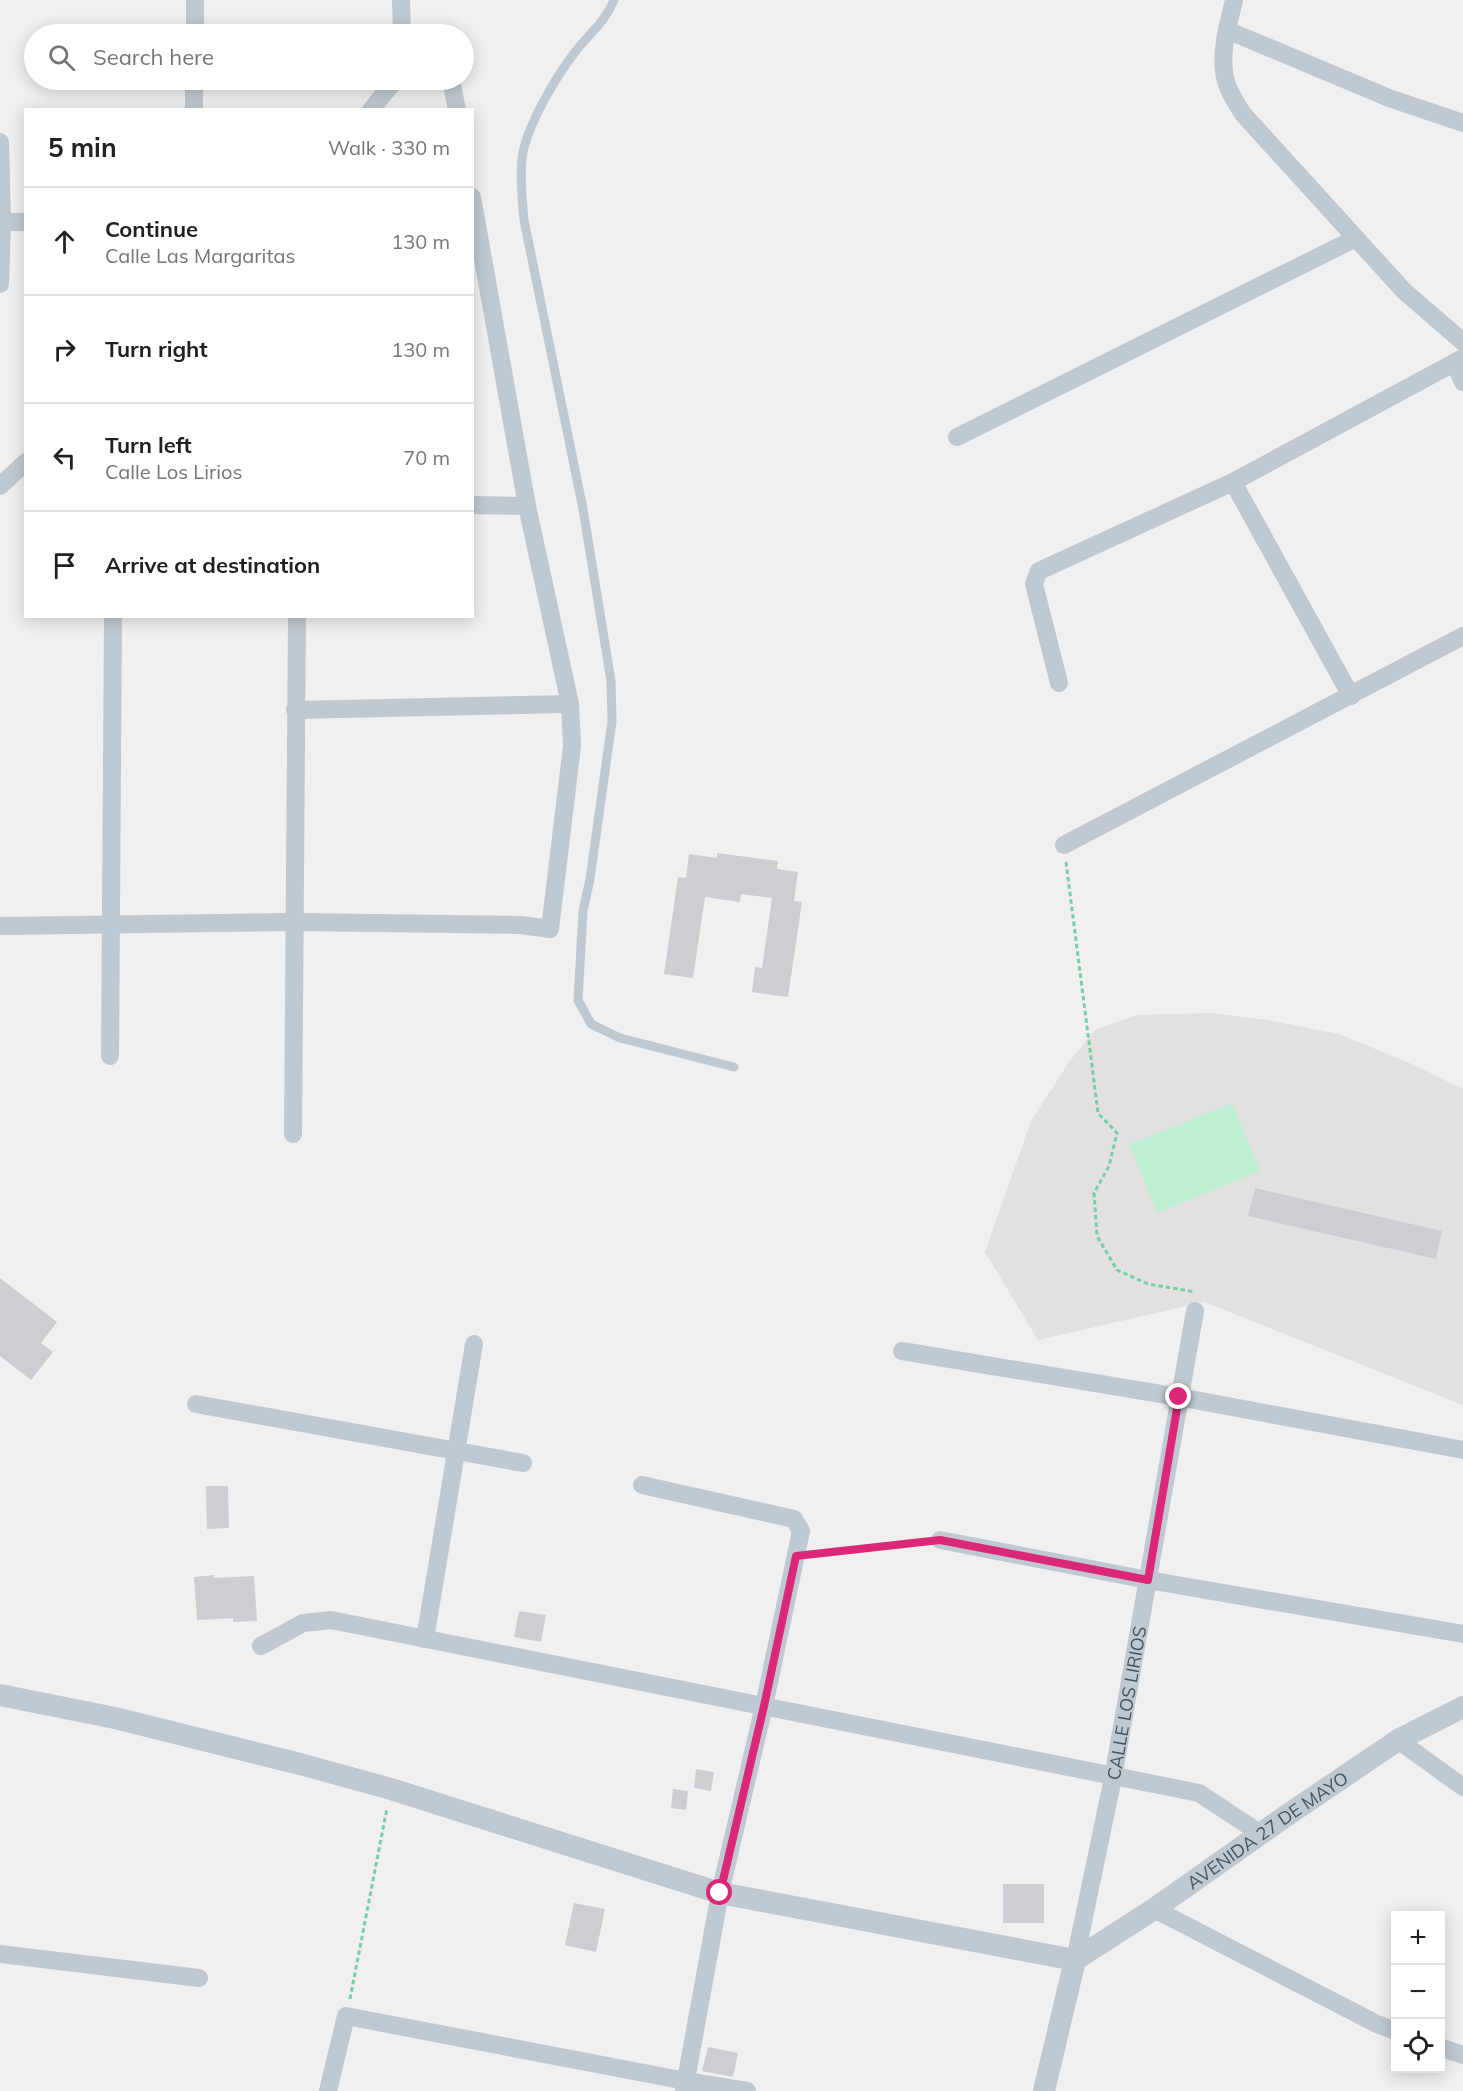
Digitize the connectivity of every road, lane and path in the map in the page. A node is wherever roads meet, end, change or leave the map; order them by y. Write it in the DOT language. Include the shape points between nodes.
graph roads {
  1 [pos="195,0"];
  2 [pos="401,0"];
  3 [pos="614,0"];
  4 [pos="1234,0"];
  5 [pos="195,24"];
  6 [pos="402,24"];
  7 [pos="1227,30"];
  8 [pos="194,90"];
  9 [pos="387,90"];
  10 [pos="453,90"];
  11 [pos="194,108"];
  12 [pos="373,108"];
  13 [pos="457,108"];
  14 [pos="1463,123"];
  15 [pos="0,142"];
  16 [pos="474,218"];
  17 [pos="1,222"];
  18 [pos="24,222"];
  19 [pos="1354,238"];
  20 [pos="0,284"];
  21 [pos="481,290"];
  22 [pos="1463,342"];
  23 [pos="1459,361"];
  24 [pos="1463,382"];
  25 [pos="957,437"];
  26 [pos="24,464"];
  27 [pos="1233,482"];
  28 [pos="0,486"];
  29 [pos="474,505"];
  30 [pos="527,506"];
  31 [pos="113,618"];
  32 [pos="297,618"];
  33 [pos="1463,636"];
  34 [pos="1059,683"];
  35 [pos="1351,696"];
  36 [pos="570,704"];
  37 [pos="295,710"];
  38 [pos="1064,845"];
  39 [pos="294,922"];
  40 [pos="112,925"];
  41 [pos="0,926"];
  42 [pos="110,1056"];
  43 [pos="734,1067"];
  44 [pos="293,1134"];
  45 [pos="1195,1311"];
  46 [pos="474,1344"];
  47 [pos="902,1351"];
  48 [pos="1179,1397"];
  49 [pos="196,1404"];
  50 [pos="1463,1450"];
  51 [pos="523,1463"];
  52 [pos="642,1485"];
  53 [pos="940,1540"];
  54 [pos="796,1556"];
  55 [pos="1148,1580"];
  56 [pos="1463,1634"];
  57 [pos="425,1639"];
  58 [pos="261,1646"];
  59 [pos="0,1695"];
  60 [pos="764,1706"];
  61 [pos="1463,1707"];
  62 [pos="1398,1740"];
  63 [pos="1113,1778"];
  64 [pos="1463,1787"];
  65 [pos="391,1789"];
  66 [pos="1261,1834"];
  67 [pos="720,1893"];
  68 [pos="1154,1909"];
  69 [pos="0,1954"];
  70 [pos="1075,1960"];
  71 [pos="199,1978"];
  72 [pos="346,2016"];
  73 [pos="1391,2029"];
  74 [pos="1445,2049"];
  75 [pos="1463,2055"];
  76 [pos="685,2086"];
  77 [pos="328,2091"];
  78 [pos="747,2091"];
  79 [pos="1044,2091"];
  1 -- 5 [label="street"];
  2 -- 6 [label="street"];
  3 -- 43 [label="lane" via="602,23 561,70 543,101 522,157 521,183 524,220 583,509 611,681 612,721 583,910 578,1000 591,1024 620,1038"];
  4 -- 7 [label="street"];
  7 -- 14 [label="street" via="1389,98"];
  7 -- 19 [label="street" via="1224,72 1243,114"];
  8 -- 11 [label="street"];
  9 -- 12 [label="street"];
  10 -- 13 [label="street"];
  15 -- 17 [label="street"];
  16 -- 21 [label="street"];
  17 -- 18 [label="street"];
  17 -- 20 [label="street"];
  19 -- 22 [label="street" via="1404,291"];
  19 -- 25 [label="street"];
  21 -- 30 [label="street"];
  23 -- 24 [label="street"];
  23 -- 27 [label="street"];
  26 -- 28 [label="street"];
  27 -- 34 [label="street" via="1039,571 1034,584"];
  27 -- 35 [label="street"];
  29 -- 30 [label="street"];
  30 -- 36 [label="street"];
  31 -- 40 [label="street"];
  32 -- 37 [label="street"];
  33 -- 35 [label="street"];
  35 -- 38 [label="street"];
  36 -- 37 [label="street"];
  36 -- 39 [label="street" via="572,746 550,929 521,925"];
  37 -- 39 [label="street"];
  38 -- 45 [label="path" via="1098,1113 1117,1133 1109,1166 1094,1193 1097,1236 1117,1270 1148,1284 1198,1293"];
  39 -- 40 [label="street"];
  39 -- 44 [label="street"];
  40 -- 41 [label="street"];
  40 -- 42 [label="street"];
  45 -- 48 [label="street, CALLE LOS LIRIOS"];
  46 -- 57 [label="street"];
  47 -- 48 [label="street"];
  48 -- 50 [label="street"];
  48 -- 55 [label="street, CALLE LOS LIRIOS"];
  49 -- 51 [label="street"];
  52 -- 54 [label="street" via="794,1519 801,1531"];
  53 -- 54 [label="path"];
  53 -- 55 [label="street"];
  54 -- 60 [label="street"];
  55 -- 56 [label="street"];
  55 -- 63 [label="street, CALLE LOS LIRIOS"];
  57 -- 58 [label="street" via="331,1620 303,1623"];
  57 -- 60 [label="street"];
  59 -- 65 [label="street" via="216,1742"];
  60 -- 63 [label="street"];
  60 -- 67 [label="street"];
  61 -- 62 [label="street, AVENIDA 27 DE MAYO"];
  62 -- 64 [label="street"];
  62 -- 66 [label="street, AVENIDA 27 DE MAYO"];
  63 -- 66 [label="street" via="1198,1793"];
  63 -- 70 [label="street, CALLE LOS LIRIOS"];
  65 -- 67 [label="street"];
  65 -- 72 [label="path"];
  66 -- 68 [label="street, AVENIDA 27 DE MAYO"];
  67 -- 70 [label="street"];
  67 -- 76 [label="street"];
  68 -- 70 [label="street, AVENIDA 27 DE MAYO"];
  68 -- 73 [label="street"];
  69 -- 71 [label="street"];
  70 -- 79 [label="street, CALLE LOS LIRIOS"];
  72 -- 76 [label="street"];
  72 -- 77 [label="street"];
  74 -- 75 [label="street"];
  76 -- 78 [label="street"];
}
